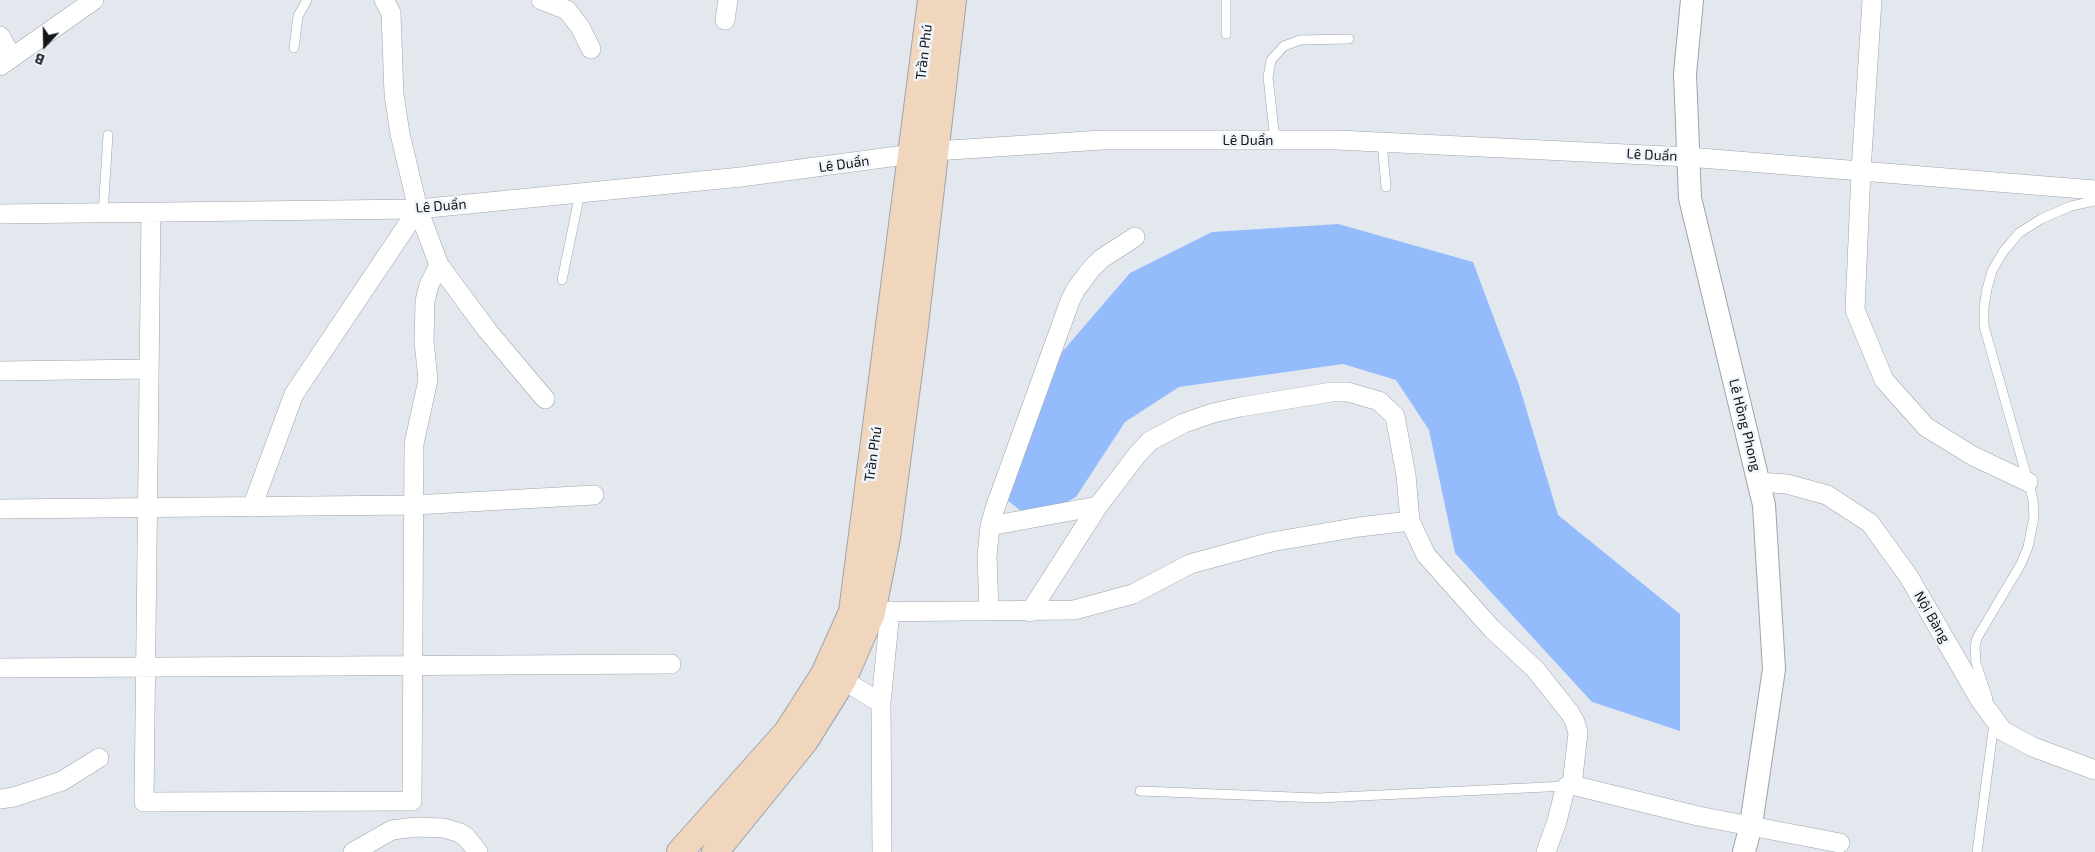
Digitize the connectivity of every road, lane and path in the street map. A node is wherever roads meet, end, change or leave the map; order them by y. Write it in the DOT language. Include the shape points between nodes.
graph roads {
  1 [pos="94,0"];
  2 [pos="307,0"];
  3 [pos="384,0"];
  4 [pos="541,0"];
  5 [pos="728,0"];
  6 [pos="931,0"];
  7 [pos="952,0"];
  8 [pos="1226,0"];
  9 [pos="1692,0"];
  10 [pos="1872,0"];
  11 [pos="726,20"];
  12 [pos="1226,34"];
  13 [pos="0,36"];
  14 [pos="1348,39"];
  15 [pos="294,48"];
  16 [pos="591,49"];
  17 [pos="6,61"];
  18 [pos="108,135"];
  19 [pos="1275,140"];
  20 [pos="1382,142"];
  21 [pos="923,153"];
  22 [pos="1688,157"];
  23 [pos="1861,171"];
  24 [pos="1386,186"];
  25 [pos="2095,190"];
  26 [pos="580,193"];
  27 [pos="2095,201"];
  28 [pos="418,209"];
  29 [pos="151,212"];
  30 [pos="103,213"];
  31 [pos="0,214"];
  32 [pos="1135,237"];
  33 [pos="439,265"];
  34 [pos="562,280"];
  35 [pos="149,368"];
  36 [pos="0,371"];
  37 [pos="545,399"];
  38 [pos="1758,482"];
  39 [pos="2028,482"];
  40 [pos="594,495"];
  41 [pos="414,505"];
  42 [pos="1098,506"];
  43 [pos="252,507"];
  44 [pos="0,508"];
  45 [pos="147,508"];
  46 [pos="1410,521"];
  47 [pos="990,526"];
  48 [pos="989,610"];
  49 [pos="871,612"];
  50 [pos="1030,612"];
  51 [pos="671,664"];
  52 [pos="413,666"];
  53 [pos="144,667"];
  54 [pos="0,668"];
  55 [pos="833,677"];
  56 [pos="881,704"];
  57 [pos="1995,720"];
  58 [pos="99,758"];
  59 [pos="2095,770"];
  60 [pos="1569,785"];
  61 [pos="1140,790"];
  62 [pos="0,799"];
  63 [pos="1751,825"];
  64 [pos="1840,843"];
  65 [pos="380,845"];
  66 [pos="353,852"];
  67 [pos="478,852"];
  68 [pos="680,852"];
  69 [pos="715,852"];
  70 [pos="882,852"];
  71 [pos="1546,852"];
  72 [pos="1744,852"];
  73 [pos="1978,852"];
  1 -- 17 [label="street"];
  2 -- 15 [label="lane" via="298,16"];
  3 -- 28 [label="street" via="391,13 394,94 400,134"];
  4 -- 16 [label="street" via="567,10"];
  5 -- 11 [label="street"];
  6 -- 21 [label="main road, Trần Phú"];
  7 -- 21 [label="main road, Trần Phú"];
  8 -- 12 [label="lane"];
  9 -- 22 [label="street, Lê Hồng Phong" via="1685,74"];
  10 -- 23 [label="street"];
  13 -- 17 [label="street"];
  14 -- 19 [label="lane" via="1300,40 1284,46 1271,60 1268,78"];
  18 -- 30 [label="lane"];
  19 -- 20 [label="street, Lê Duẩn"];
  19 -- 21 [label="street, Lê Duẩn" via="1102,140"];
  20 -- 22 [label="street, Lê Duẩn"];
  20 -- 24 [label="lane"];
  21 -- 26 [label="street, Lê Duẩn" via="741,178"];
  21 -- 49 [label="main road, Trần Phú" via="914,334 887,538"];
  22 -- 23 [label="street, Lê Duẩn"];
  22 -- 38 [label="street, Lê Hồng Phong" via="1690,198"];
  23 -- 25 [label="street, Lê Duẩn"];
  23 -- 39 [label="street" via="1855,310 1884,380 1926,427 1973,456"];
  26 -- 28 [label="street, Lê Duẩn"];
  26 -- 34 [label="lane"];
  27 -- 39 [label="lane" via="2071,206 2041,219 2019,234 2003,252 1986,289 1984,326"];
  28 -- 29 [label="street, Lê Duẩn"];
  28 -- 33 [label="street"];
  28 -- 43 [label="street" via="294,394"];
  29 -- 30 [label="street, Lê Duẩn"];
  29 -- 35 [label="street"];
  30 -- 31 [label="street, Lê Duẩn"];
  32 -- 47 [label="street" via="1100,260 1076,289"];
  33 -- 37 [label="street" via="487,330"];
  33 -- 41 [label="street" via="425,301 424,341 428,380 414,444"];
  35 -- 36 [label="street"];
  35 -- 45 [label="street"];
  38 -- 57 [label="street, Nội Bàng" via="1787,484 1827,495 1870,523 1908,577"];
  38 -- 63 [label="street, Lê Hồng Phong" via="1764,505 1774,668"];
  39 -- 57 [label="lane" via="2034,517 2028,547 1981,628 1975,647 1976,663"];
  40 -- 41 [label="street"];
  41 -- 43 [label="street"];
  41 -- 52 [label="street"];
  42 -- 46 [label="street" via="1150,441 1184,423 1240,407 1348,392 1379,402 1395,416 1406,475"];
  42 -- 47 [label="street"];
  42 -- 50 [label="street"];
  43 -- 45 [label="street"];
  44 -- 45 [label="street"];
  45 -- 53 [label="street"];
  46 -- 50 [label="street" via="1271,542 1190,564 1154,584 1110,601 1074,610"];
  46 -- 60 [label="street" via="1426,555 1492,629 1535,669 1570,713 1578,732"];
  47 -- 48 [label="street" via="987,556"];
  48 -- 49 [label="street"];
  48 -- 50 [label="street"];
  49 -- 55 [label="main road, Trần Phú"];
  49 -- 56 [label="street, Trần Phú"];
  51 -- 52 [label="street"];
  52 -- 53 [label="street"];
  52 -- 53 [label="street" via="412,801 144,802"];
  53 -- 54 [label="street"];
  55 -- 56 [label="street"];
  55 -- 68 [label="main road, Trần Phú"];
  55 -- 69 [label="main road, Trần Phú" via="806,742"];
  56 -- 70 [label="street, Trần Phú"];
  57 -- 59 [label="street, Nội Bàng" via="2003,731 2033,747"];
  57 -- 73 [label="lane"];
  58 -- 62 [label="street" via="62,781"];
  60 -- 61 [label="lane" via="1319,798"];
  60 -- 63 [label="street" via="1698,816"];
  60 -- 71 [label="street"];
  63 -- 64 [label="street"];
  63 -- 72 [label="street, Lê Hồng Phong"];
  65 -- 66 [label="street"];
  65 -- 67 [label="street" via="392,830 444,828 466,837"];
}
